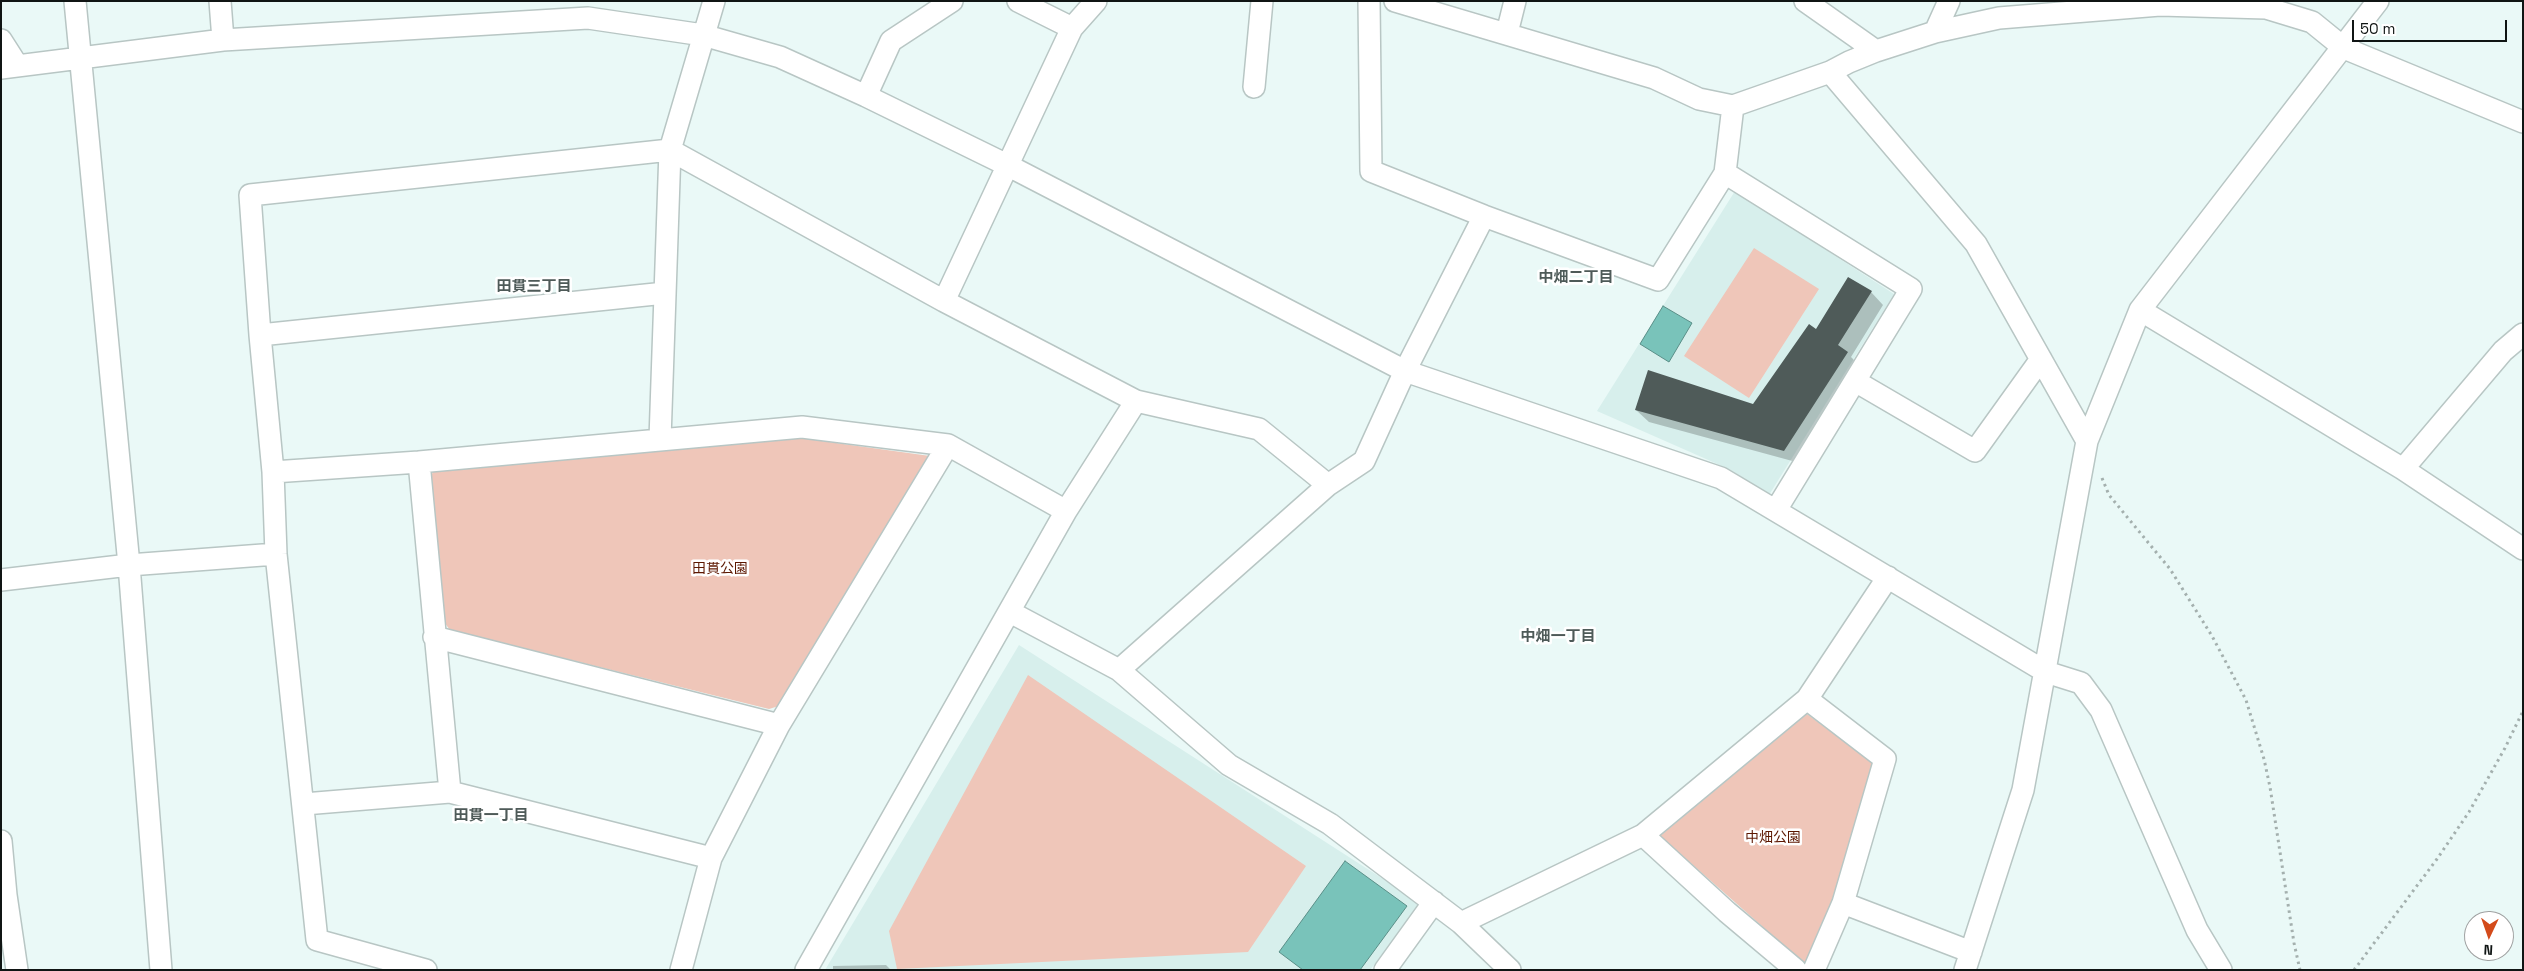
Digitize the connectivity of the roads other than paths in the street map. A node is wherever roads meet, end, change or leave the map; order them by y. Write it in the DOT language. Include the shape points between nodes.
graph roads {
  1 [pos="76,1"];
  2 [pos="220,1"];
  3 [pos="714,1"];
  4 [pos="952,1"];
  5 [pos="1018,1"];
  6 [pos="1096,1"];
  7 [pos="1262,1"];
  8 [pos="1368,1"];
  9 [pos="1396,1"];
  10 [pos="1515,1"];
  11 [pos="1805,1"];
  12 [pos="1949,1"];
  13 [pos="2378,1"];
  14 [pos="1419,4"];
  15 [pos="1072,28"];
  16 [pos="1935,32"];
  17 [pos="1507,33"];
  18 [pos="703,35"];
  19 [pos="1,40"];
  20 [pos="223,40"];
  21 [pos="2344,48"];
  22 [pos="1876,51"];
  23 [pos="82,57"];
  24 [pos="9,66"];
  25 [pos="1830,72"];
  26 [pos="1254,87"];
  27 [pos="866,96"];
  28 [pos="1733,106"];
  29 [pos="2523,122"];
  30 [pos="670,150"];
  31 [pos="1009,166"];
  32 [pos="1725,173"];
  33 [pos="1484,216"];
  34 [pos="665,294"];
  35 [pos="944,300"];
  36 [pos="2140,310"];
  37 [pos="2523,334"];
  38 [pos="260,335"];
  39 [pos="2041,359"];
  40 [pos="1405,371"];
  41 [pos="1855,381"];
  42 [pos="1136,401"];
  43 [pos="660,439"];
  44 [pos="2087,440"];
  45 [pos="948,445"];
  46 [pos="419,462"];
  47 [pos="2403,469"];
  48 [pos="273,472"];
  49 [pos="1328,485"];
  50 [pos="1776,510"];
  51 [pos="1066,511"];
  52 [pos="2523,549"];
  53 [pos="276,554"];
  54 [pos="129,565"];
  55 [pos="1888,577"];
  56 [pos="1,580"];
  57 [pos="1010,612"];
  58 [pos="434,637"];
  59 [pos="1119,670"];
  60 [pos="2046,672"];
  61 [pos="1807,699"];
  62 [pos="779,725"];
  63 [pos="450,792"];
  64 [pos="304,804"];
  65 [pos="1643,835"];
  66 [pos="1,841"];
  67 [pos="711,858"];
  68 [pos="4,895"];
  69 [pos="1434,902"];
  70 [pos="1842,903"];
  71 [pos="1461,923"];
  72 [pos="1968,961"];
  73 [pos="18,970"];
  74 [pos="161,970"];
  75 [pos="426,970"];
  76 [pos="681,970"];
  77 [pos="806,970"];
  78 [pos="1384,970"];
  79 [pos="1510,970"];
  80 [pos="1796,970"];
  81 [pos="1814,970"];
  82 [pos="2221,970"];
  1 -- 23 [label="street"];
  2 -- 20 [label="street"];
  3 -- 18 [label="street"];
  4 -- 27 [label="street" via="891,41"];
  5 -- 15 [label="street"];
  6 -- 15 [label="street"];
  7 -- 26 [label="street"];
  8 -- 33 [label="street" via="1371,171"];
  9 -- 14 [label="street"];
  10 -- 17 [label="street"];
  11 -- 22 [label="street"];
  12 -- 16 [label="street"];
  13 -- 21 [label="street"];
  14 -- 17 [label="street"];
  15 -- 31 [label="street"];
  16 -- 21 [label="street" via="1998,18 2150,5 2266,8 2312,22"];
  16 -- 22 [label="street"];
  17 -- 28 [label="street" via="1654,78 1699,99"];
  18 -- 20 [label="street" via="588,18"];
  18 -- 27 [label="street" via="780,57"];
  18 -- 30 [label="street"];
  19 -- 24 [label="street"];
  20 -- 23 [label="street"];
  21 -- 29 [label="street"];
  21 -- 36 [label="street"];
  22 -- 25 [label="street"];
  23 -- 24 [label="street"];
  23 -- 54 [label="street"];
  25 -- 28 [label="street"];
  25 -- 39 [label="street" via="1976,244"];
  27 -- 31 [label="street"];
  28 -- 32 [label="street"];
  30 -- 34 [label="street"];
  30 -- 35 [label="street"];
  30 -- 38 [label="street" via="250,195"];
  31 -- 35 [label="street"];
  31 -- 40 [label="street"];
  32 -- 33 [label="street" via="1658,280"];
  32 -- 41 [label="street" via="1911,289"];
  33 -- 40 [label="street"];
  34 -- 38 [label="street"];
  34 -- 43 [label="street"];
  35 -- 42 [label="street"];
  36 -- 44 [label="street"];
  36 -- 47 [label="street"];
  37 -- 47 [label="street" via="2503,351"];
  38 -- 48 [label="street"];
  39 -- 41 [label="street" via="1975,451"];
  39 -- 44 [label="street"];
  40 -- 49 [label="street" via="1364,461"];
  40 -- 50 [label="street" via="1721,478"];
  41 -- 50 [label="street"];
  42 -- 49 [label="street" via="1259,429"];
  42 -- 51 [label="street"];
  43 -- 45 [label="street" via="802,427"];
  43 -- 46 [label="street"];
  44 -- 60 [label="street"];
  45 -- 51 [label="street"];
  45 -- 62 [label="street"];
  46 -- 48 [label="street"];
  46 -- 58 [label="street"];
  47 -- 52 [label="street"];
  48 -- 53 [label="street"];
  49 -- 59 [label="street"];
  50 -- 55 [label="street"];
  51 -- 57 [label="street"];
  53 -- 54 [label="street"];
  53 -- 64 [label="street"];
  54 -- 56 [label="street"];
  54 -- 74 [label="street"];
  55 -- 60 [label="street"];
  55 -- 61 [label="street"];
  57 -- 59 [label="street"];
  57 -- 77 [label="street"];
  58 -- 62 [label="street"];
  58 -- 63 [label="street"];
  59 -- 69 [label="street" via="1229,765 1330,824"];
  60 -- 72 [label="street" via="2023,790"];
  60 -- 82 [label="street" via="2081,683 2100,710 2198,930"];
  61 -- 65 [label="street"];
  61 -- 70 [label="street" via="1885,759"];
  62 -- 67 [label="street"];
  63 -- 64 [label="street"];
  63 -- 67 [label="street"];
  64 -- 75 [label="street" via="317,940"];
  65 -- 71 [label="street"];
  65 -- 80 [label="street"];
  66 -- 68 [label="street"];
  67 -- 76 [label="street"];
  68 -- 73 [label="street"];
  69 -- 71 [label="street"];
  69 -- 78 [label="street"];
  70 -- 72 [label="street"];
  70 -- 81 [label="street"];
  71 -- 79 [label="street"];
}
